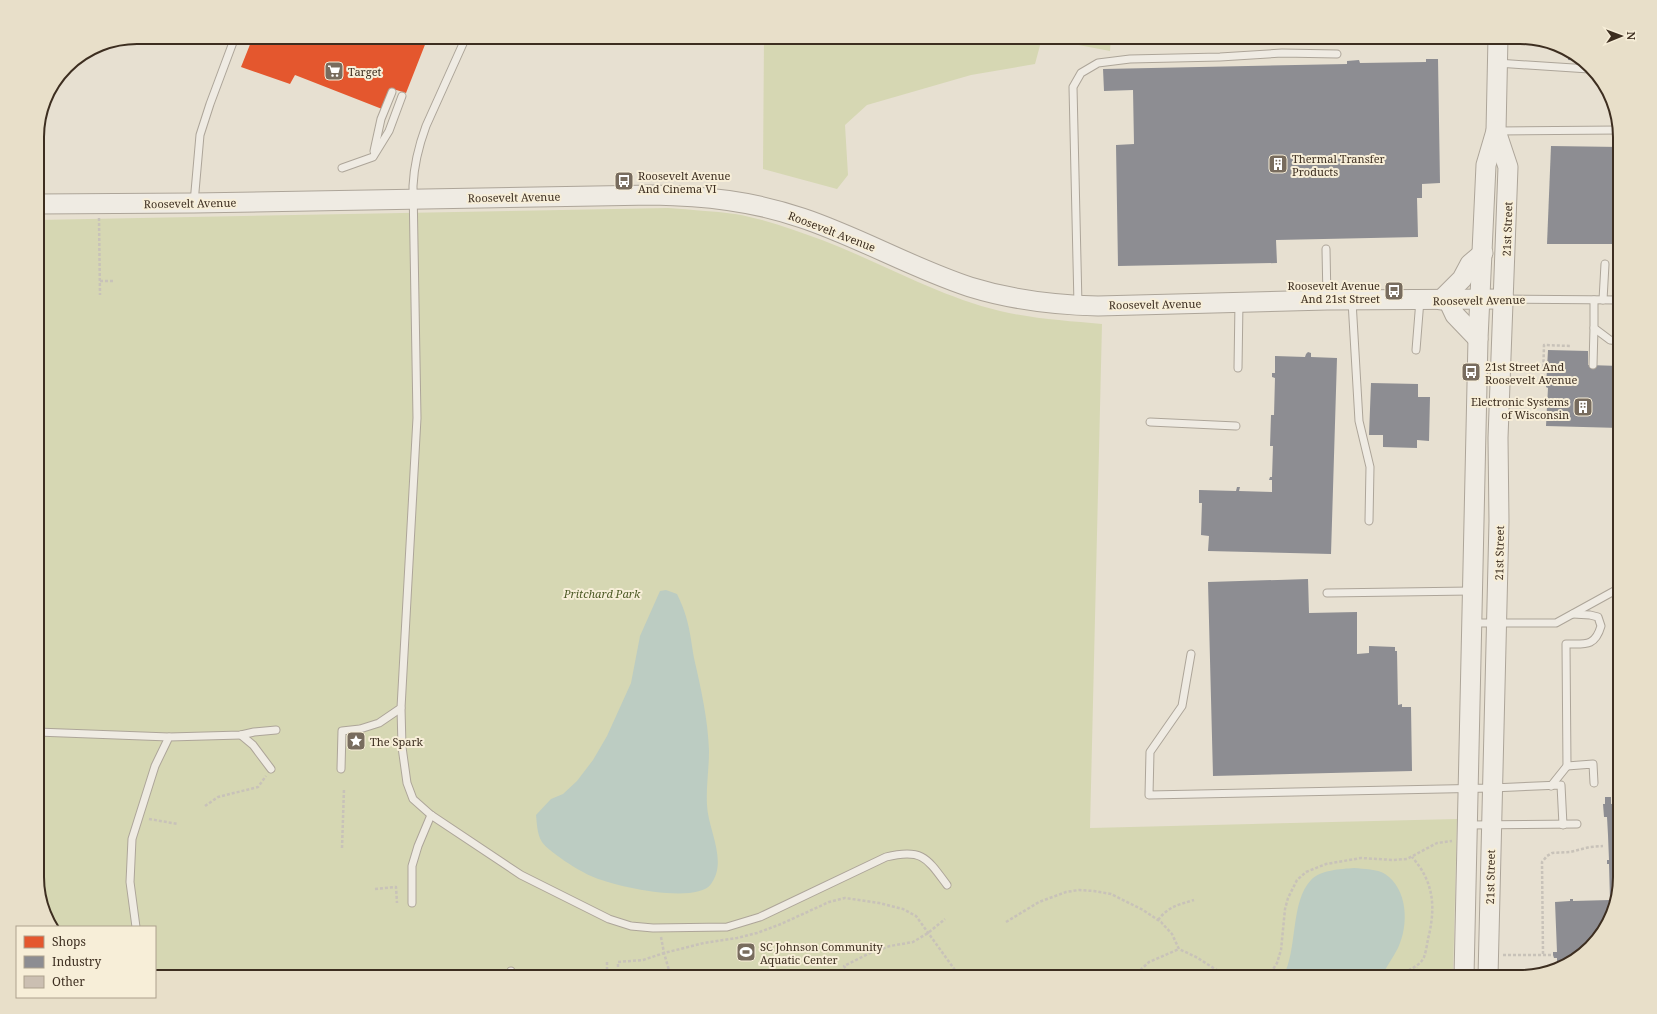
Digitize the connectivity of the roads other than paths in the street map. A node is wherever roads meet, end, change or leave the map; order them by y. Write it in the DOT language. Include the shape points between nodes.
graph roads {
  1 [pos="232,44"];
  2 [pos="463,44"];
  3 [pos="1498,44"];
  4 [pos="1337,54"];
  5 [pos="1497,64"];
  6 [pos="1583,69"];
  7 [pos="392,92"];
  8 [pos="402,96"];
  9 [pos="1613,130"];
  10 [pos="1496,131"];
  11 [pos="373,157"];
  12 [pos="342,168"];
  13 [pos="413,199"];
  14 [pos="194,203"];
  15 [pos="44,204"];
  16 [pos="1326,248"];
  17 [pos="1483,253"];
  18 [pos="1605,264"];
  19 [pos="1481,299"];
  20 [pos="1504,299"];
  21 [pos="1327,300"];
  22 [pos="1420,300"];
  23 [pos="1445,300"];
  24 [pos="1594,300"];
  25 [pos="1604,300"];
  26 [pos="1613,300"];
  27 [pos="1352,301"];
  28 [pos="1239,302"];
  29 [pos="1078,306"];
  30 [pos="1594,328"];
  31 [pos="1478,339"];
  32 [pos="1613,340"];
  33 [pos="1416,350"];
  34 [pos="1592,365"];
  35 [pos="1238,368"];
  36 [pos="1150,422"];
  37 [pos="1236,426"];
  38 [pos="1370,521"];
  39 [pos="1474,591"];
  40 [pos="1613,592"];
  41 [pos="1327,593"];
  42 [pos="1573,614"];
  43 [pos="1497,622"];
  44 [pos="1473,623"];
  45 [pos="1191,654"];
  46 [pos="401,708"];
  47 [pos="276,730"];
  48 [pos="44,732"];
  49 [pos="241,735"];
  50 [pos="169,737"];
  51 [pos="1567,766"];
  52 [pos="271,769"];
  53 [pos="341,769"];
  54 [pos="1594,783"];
  55 [pos="1550,786"];
  56 [pos="1492,788"];
  57 [pos="1469,789"];
  58 [pos="431,816"];
  59 [pos="1577,824"];
  60 [pos="1468,825"];
  61 [pos="1492,825"];
  62 [pos="1563,825"];
  63 [pos="948,885"];
  64 [pos="412,903"];
  65 [pos="136,926"];
  66 [pos="1464,970"];
  67 [pos="1488,970"];
  1 -- 14 [label="lane" via="200,135"];
  2 -- 13 [label="lane" via="421,139 414,172"];
  3 -- 5 [label="street, 21st Street"];
  4 -- 29 [label="lane" via="1282,53 1130,59 1098,63 1081,72 1073,87"];
  5 -- 6 [label="lane"];
  5 -- 10 [label="street, 21st Street"];
  7 -- 11 [label="lane" via="381,119"];
  8 -- 11 [label="lane" via="389,131"];
  9 -- 10 [label="lane"];
  10 -- 17 [label="street, 21st Street" via="1486,165"];
  10 -- 20 [label="street, 21st Street" via="1508,167"];
  11 -- 12 [label="lane"];
  13 -- 14 [label="street, Roosevelt Avenue"];
  13 -- 29 [label="street, Roosevelt Avenue" via="686,195 725,199 802,218 969,287 1035,302"];
  13 -- 46 [label="lane" via="417,418"];
  14 -- 15 [label="street, Roosevelt Avenue"];
  16 -- 21 [label="lane"];
  17 -- 19 [label="street, 21st Street"];
  17 -- 23 [label="street" via="1470,264"];
  18 -- 25 [label="lane"];
  19 -- 20 [label="street, Roosevelt Avenue"];
  19 -- 23 [label="street, Roosevelt Avenue"];
  19 -- 31 [label="street, 21st Street"];
  20 -- 24 [label="lane, Roosevelt Avenue"];
  20 -- 43 [label="street, 21st Street" via="1498,438"];
  21 -- 27 [label="street, Roosevelt Avenue"];
  21 -- 28 [label="street, Roosevelt Avenue"];
  22 -- 23 [label="street, Roosevelt Avenue"];
  22 -- 27 [label="street, Roosevelt Avenue"];
  22 -- 33 [label="lane"];
  23 -- 31 [label="street" via="1455,315"];
  24 -- 25 [label="lane, Roosevelt Avenue"];
  24 -- 30 [label="lane"];
  25 -- 26 [label="lane, Roosevelt Avenue"];
  27 -- 38 [label="lane" via="1359,421 1370,467"];
  28 -- 29 [label="street, Roosevelt Avenue"];
  28 -- 35 [label="lane"];
  30 -- 32 [label="lane"];
  30 -- 34 [label="lane"];
  31 -- 39 [label="street, 21st Street"];
  36 -- 37 [label="lane"];
  39 -- 41 [label="lane"];
  39 -- 44 [label="street, 21st Street"];
  40 -- 42 [label="lane"];
  42 -- 43 [label="lane" via="1556,622"];
  42 -- 51 [label="lane" via="1598,617 1601,626 1594,641 1566,644"];
  43 -- 44 [label="lane"];
  43 -- 56 [label="street, 21st Street"];
  44 -- 57 [label="street, 21st Street"];
  45 -- 57 [label="lane" via="1182,706 1150,752 1149,795"];
  46 -- 53 [label="lane" via="379,723 342,731"];
  46 -- 58 [label="lane" via="402,747 407,783 413,799"];
  47 -- 49 [label="lane"];
  48 -- 50 [label="lane"];
  49 -- 50 [label="lane"];
  49 -- 52 [label="lane" via="253,745"];
  50 -- 65 [label="lane" via="155,766 132,839 130,882"];
  51 -- 54 [label="lane" via="1593,764"];
  51 -- 55 [label="lane"];
  55 -- 56 [label="lane"];
  55 -- 62 [label="lane" via="1561,785"];
  56 -- 57 [label="lane"];
  56 -- 61 [label="street, 21st Street"];
  57 -- 60 [label="street, 21st Street"];
  58 -- 63 [label="lane" via="521,875 609,919 631,926 727,927 760,918 886,857 901,853 911,853 930,861"];
  58 -- 64 [label="lane" via="412,866"];
  59 -- 62 [label="lane"];
  60 -- 61 [label="lane"];
  60 -- 66 [label="street, 21st Street"];
  61 -- 62 [label="lane"];
  61 -- 67 [label="street, 21st Street"];
}
